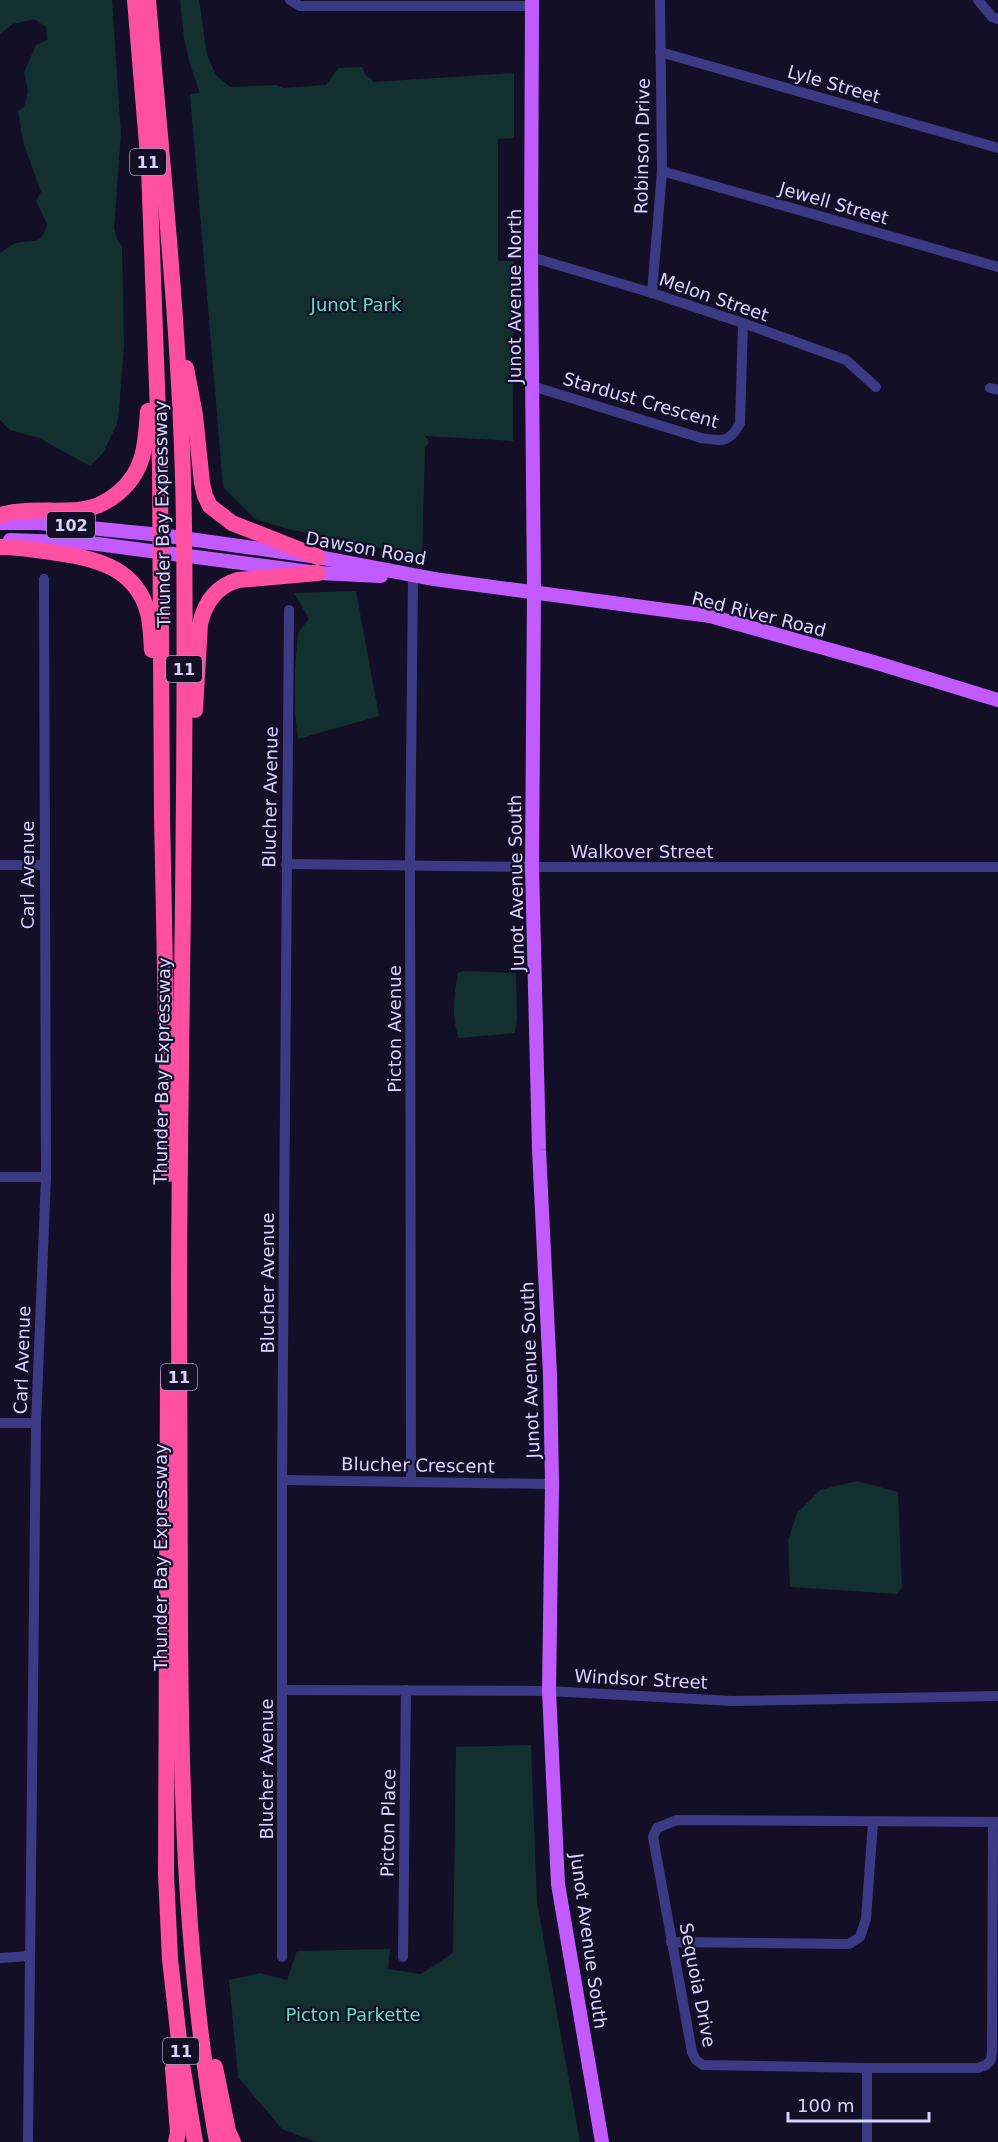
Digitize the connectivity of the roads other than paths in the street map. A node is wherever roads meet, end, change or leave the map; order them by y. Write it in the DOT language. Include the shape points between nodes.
graph roads {
  1 [pos="135,0"];
  2 [pos="148,0"];
  3 [pos="290,0"];
  4 [pos="660,0"];
  5 [pos="978,0"];
  6 [pos="532,3"];
  7 [pos="998,19"];
  8 [pos="660,52"];
  9 [pos="998,148"];
  10 [pos="662,171"];
  11 [pos="531,257"];
  12 [pos="998,267"];
  13 [pos="652,293"];
  14 [pos="175,313"];
  15 [pos="743,323"];
  16 [pos="154,324"];
  17 [pos="532,386"];
  18 [pos="876,387"];
  19 [pos="0,515"];
  20 [pos="0,523"];
  21 [pos="161,535"];
  22 [pos="184,538"];
  23 [pos="0,540"];
  24 [pos="0,547"];
  25 [pos="161,552"];
  26 [pos="184,556"];
  27 [pos="318,565"];
  28 [pos="413,578"];
  29 [pos="44,579"];
  30 [pos="434,579"];
  31 [pos="534,592"];
  32 [pos="289,610"];
  33 [pos="998,700"];
  34 [pos="161,772"];
  35 [pos="185,782"];
  36 [pos="286,864"];
  37 [pos="0,865"];
  38 [pos="44,865"];
  39 [pos="410,865"];
  40 [pos="532,867"];
  41 [pos="998,867"];
  42 [pos="0,1177"];
  43 [pos="46,1177"];
  44 [pos="0,1423"];
  45 [pos="36,1423"];
  46 [pos="282,1480"];
  47 [pos="411,1481"];
  48 [pos="552,1484"];
  49 [pos="282,1690"];
  50 [pos="406,1690"];
  51 [pos="549,1691"];
  52 [pos="998,1696"];
  53 [pos="873,1822"];
  54 [pos="996,1822"];
  55 [pos="671,1942"];
  56 [pos="30,1956"];
  57 [pos="282,1957"];
  58 [pos="403,1957"];
  59 [pos="0,1958"];
  60 [pos="170,1959"];
  61 [pos="193,1972"];
  62 [pos="867,2068"];
  63 [pos="28,2142"];
  64 [pos="176,2142"];
  65 [pos="195,2142"];
  66 [pos="217,2142"];
  67 [pos="233,2142"];
  68 [pos="602,2142"];
  69 [pos="867,2142"];
  1 -- 16 [label="highway, Thunder Bay Expressway / 11" via="149,168"];
  2 -- 14 [label="highway, Thunder Bay Expressway / 11"];
  3 -- 6 [label="street" via="300,6"];
  4 -- 8 [label="street, Robinson Drive"];
  5 -- 7 [label="street"];
  6 -- 11 [label="main road, Junot Avenue North"];
  8 -- 9 [label="street, Lyle Street"];
  8 -- 10 [label="street, Robinson Drive"];
  10 -- 12 [label="street, Jewell Street"];
  10 -- 13 [label="street, Robinson Drive"];
  11 -- 13 [label="street, Melon Street"];
  11 -- 17 [label="main road, Junot Avenue North"];
  13 -- 15 [label="street, Melon Street"];
  14 -- 22 [label="highway, Thunder Bay Expressway / 11"];
  14 -- 27 [label="highway" via="195,415 202,483 210,506 232,523"];
  15 -- 17 [label="street, Stardust Crescent" via="740,423 734,434 722,441"];
  15 -- 18 [label="street, Melon Street" via="846,360"];
  16 -- 19 [label="highway" via="147,433 142,457 130,481 94,508"];
  16 -- 21 [label="highway, Thunder Bay Expressway / 11"];
  17 -- 31 [label="main road, Junot Avenue North"];
  20 -- 21 [label="main road, Dawson Road / 102"];
  21 -- 22 [label="main road, Dawson Road / 102"];
  21 -- 25 [label="highway, Thunder Bay Expressway / 11"];
  22 -- 26 [label="highway, Thunder Bay Expressway / 11"];
  22 -- 27 [label="main road, Dawson Road"];
  23 -- 25 [label="main road, Dawson Road / 102" via="90,543"];
  24 -- 34 [label="highway" via="84,557 115,567 136,589 149,615"];
  25 -- 26 [label="main road, Dawson Road / 102"];
  25 -- 34 [label="highway, Thunder Bay Expressway / 11"];
  26 -- 27 [label="main road, Dawson Road"];
  26 -- 35 [label="highway, Thunder Bay Expressway / 11"];
  27 -- 28 [label="main road, Dawson Road"];
  27 -- 30 [label="main road, Dawson Road"];
  27 -- 35 [label="highway" via="229,582 207,603 198,632 195,721"];
  28 -- 30 [label="main road, Dawson Road"];
  28 -- 39 [label="street, Picton Avenue"];
  29 -- 38 [label="street, Carl Avenue"];
  30 -- 31 [label="main road, Red River Road"];
  31 -- 33 [label="main road, Red River Road" via="710,616"];
  31 -- 40 [label="main road, Junot Avenue South"];
  32 -- 36 [label="street, Blucher Avenue"];
  34 -- 60 [label="highway, Thunder Bay Expressway / 11" via="169,1180 165,1812"];
  35 -- 61 [label="highway, Thunder Bay Expressway / 11" via="179,1191 180,1663 185,1860"];
  36 -- 39 [label="street, Walkover Street"];
  36 -- 46 [label="street, Blucher Avenue"];
  37 -- 38 [label="street"];
  38 -- 43 [label="street, Carl Avenue"];
  39 -- 40 [label="street, Walkover Street"];
  39 -- 47 [label="street, Picton Avenue"];
  40 -- 41 [label="street, Walkover Street"];
  40 -- 48 [label="main road, Junot Avenue South"];
  42 -- 43 [label="street"];
  43 -- 45 [label="street, Carl Avenue"];
  44 -- 45 [label="street"];
  45 -- 56 [label="street, Carl Avenue"];
  46 -- 47 [label="street, Blucher Crescent"];
  46 -- 49 [label="street, Blucher Avenue"];
  47 -- 48 [label="street, Blucher Crescent"];
  48 -- 51 [label="main road, Junot Avenue South"];
  49 -- 50 [label="street, Windsor Street"];
  49 -- 57 [label="street, Blucher Avenue"];
  50 -- 51 [label="street, Windsor Street"];
  50 -- 58 [label="street, Picton Place"];
  51 -- 52 [label="street, Windsor Street" via="732,1701"];
  51 -- 68 [label="main road, Junot Avenue South" via="558,1884"];
  53 -- 54 [label="street, Sequoia Drive"];
  53 -- 55 [label="street" via="866,1919 856,1941"];
  53 -- 55 [label="street, Sequoia Drive" via="677,1820 657,1828 653,1837"];
  54 -- 62 [label="street, Sequoia Drive" via="991,2060 978,2068"];
  55 -- 62 [label="street, Sequoia Drive" via="692,2052 703,2065"];
  56 -- 59 [label="street"];
  56 -- 63 [label="street, Carl Avenue"];
  60 -- 64 [label="highway"];
  60 -- 65 [label="highway, Thunder Bay Expressway / 11"];
  61 -- 66 [label="highway, Thunder Bay Expressway / 11"];
  61 -- 67 [label="highway"];
  62 -- 69 [label="street"];
}
